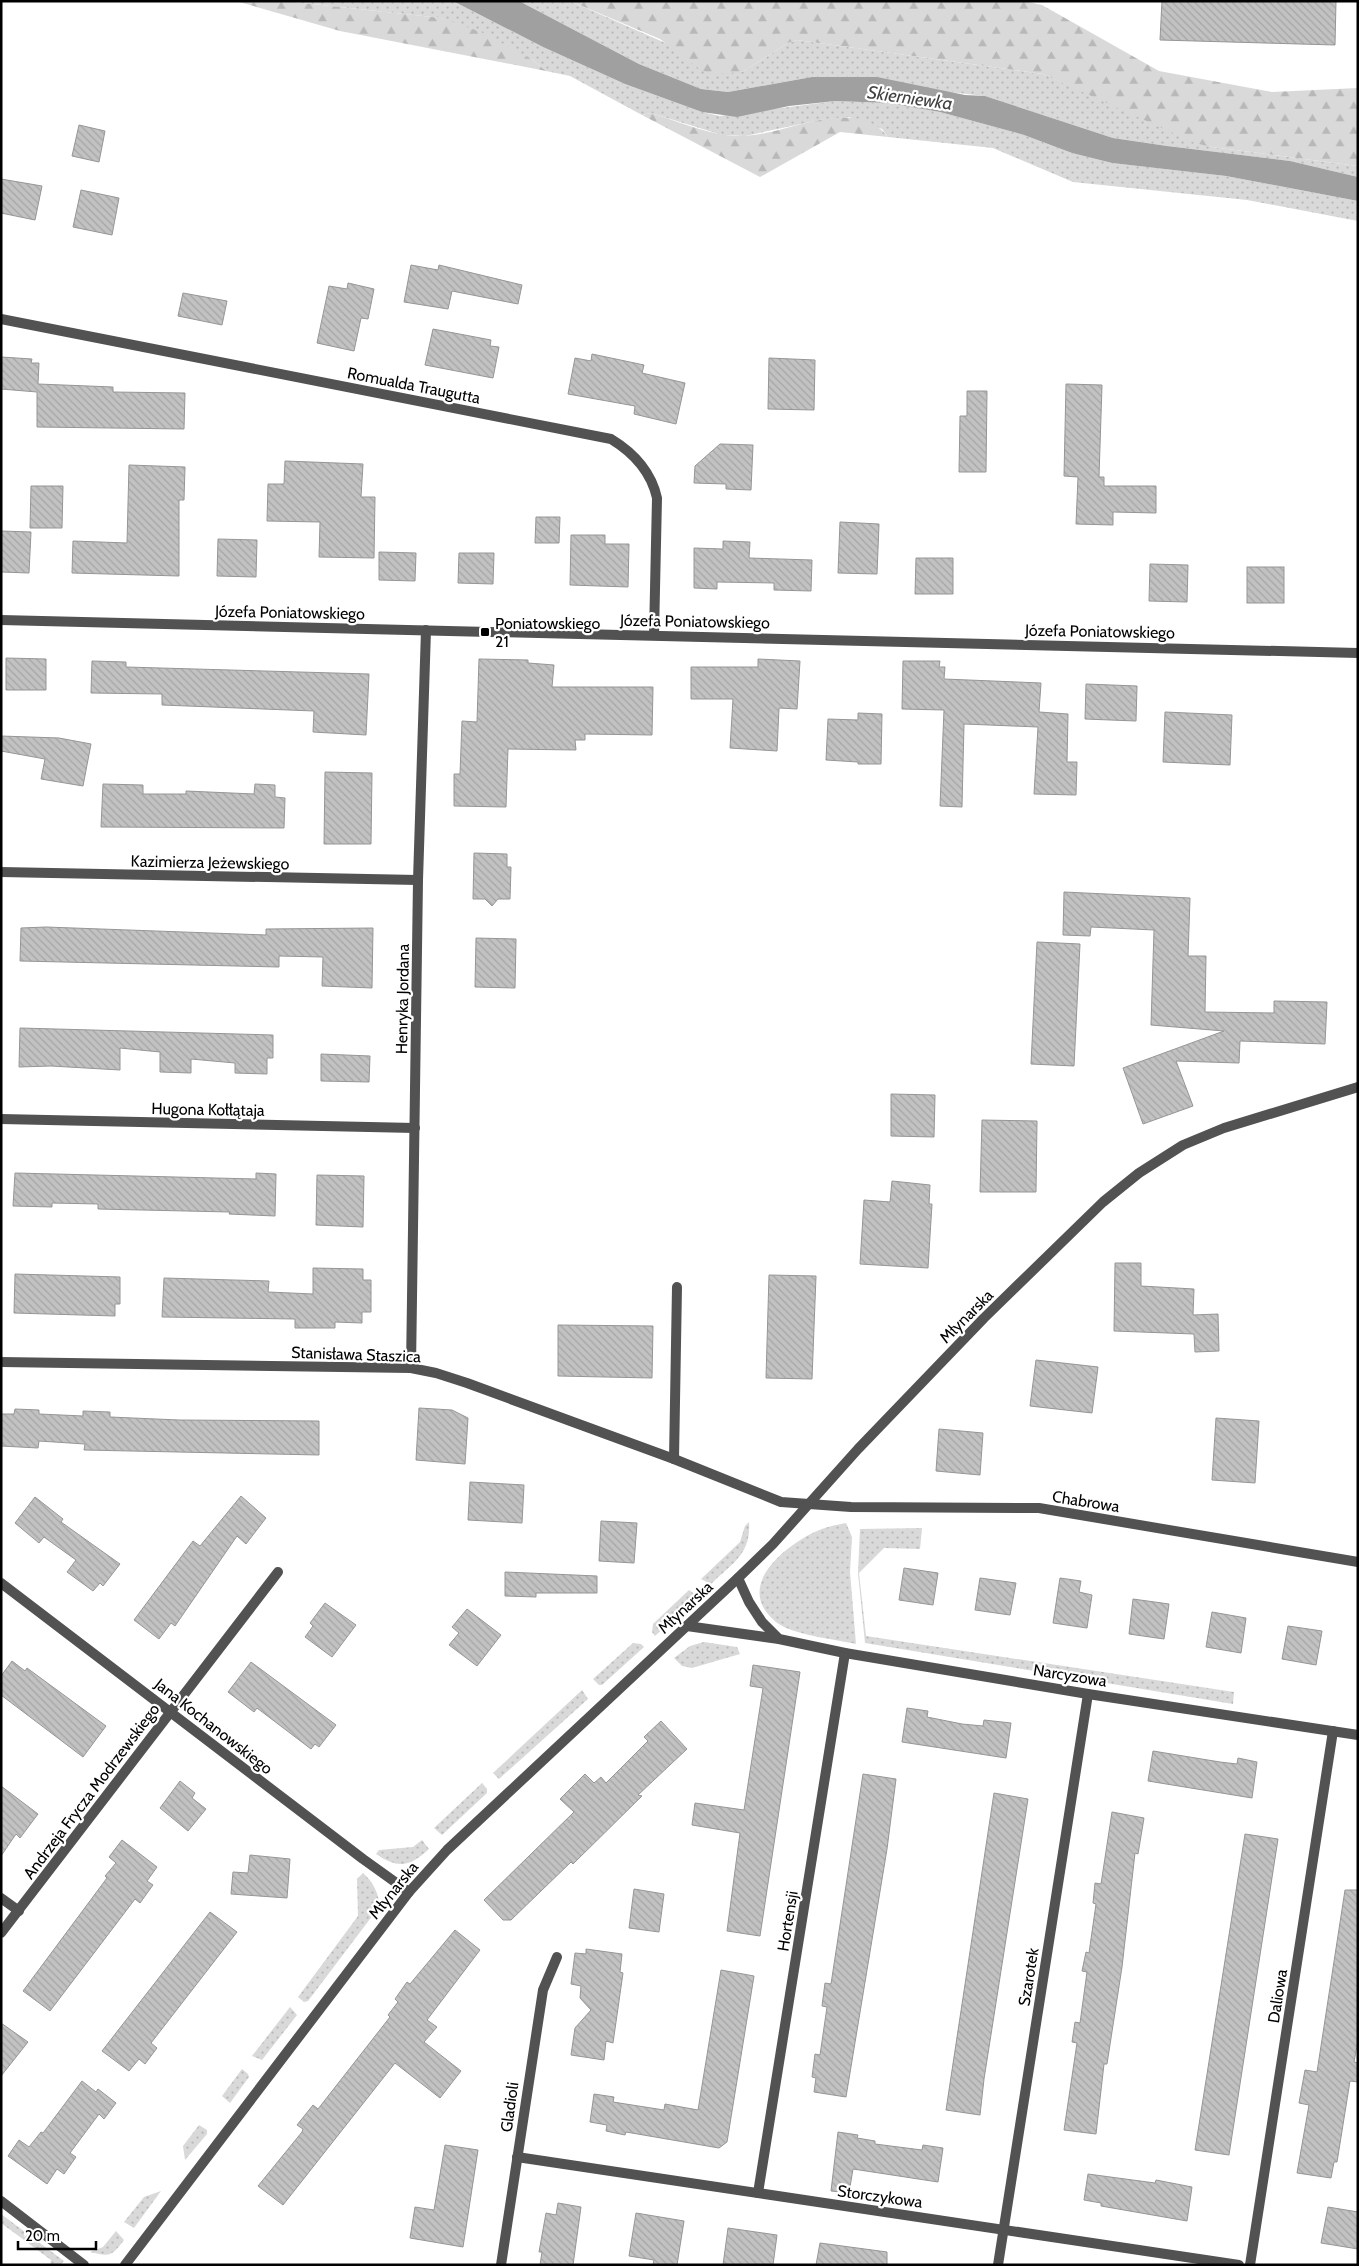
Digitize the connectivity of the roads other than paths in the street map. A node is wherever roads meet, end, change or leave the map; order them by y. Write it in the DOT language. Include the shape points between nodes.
graph roads {
  1 [pos="1,319"];
  2 [pos="1,620"];
  3 [pos="426,630"];
  4 [pos="654,635"];
  5 [pos="1358,653"];
  6 [pos="1,872"];
  7 [pos="418,880"];
  8 [pos="1358,1087"];
  9 [pos="1,1119"];
  10 [pos="415,1128"];
  11 [pos="677,1287"];
  12 [pos="1,1362"];
  13 [pos="411,1368"];
  14 [pos="674,1459"];
  15 [pos="807,1505"];
  16 [pos="1358,1562"];
  17 [pos="278,1572"];
  18 [pos="738,1578"];
  19 [pos="1,1583"];
  20 [pos="687,1626"];
  21 [pos="779,1639"];
  22 [pos="845,1653"];
  23 [pos="1088,1694"];
  24 [pos="169,1712"];
  25 [pos="1333,1731"];
  26 [pos="1358,1735"];
  27 [pos="409,1892"];
  28 [pos="1,1898"];
  29 [pos="18,1911"];
  30 [pos="1,1933"];
  31 [pos="557,1957"];
  32 [pos="517,2157"];
  33 [pos="758,2193"];
  34 [pos="1,2201"];
  35 [pos="1004,2230"];
  36 [pos="84,2265"];
  37 [pos="126,2265"];
  38 [pos="501,2265"];
  39 [pos="998,2265"];
  40 [pos="1239,2265"];
  41 [pos="1250,2265"];
  1 -- 4 [label="street, Romualda Traugutta" via="611,439 638,460 654,484"];
  2 -- 3 [label="street, Józefa Poniatowskiego"];
  3 -- 4 [label="street, Józefa Poniatowskiego"];
  3 -- 7 [label="street, Henryka Jordana"];
  4 -- 5 [label="street, Józefa Poniatowskiego"];
  6 -- 7 [label="street, Kazimierza Jeżewskiego"];
  7 -- 10 [label="street, Henryka Jordana"];
  8 -- 15 [label="street, Młynarska" via="1224,1128 1183,1145 1139,1174 1103,1202 984,1318"];
  9 -- 10 [label="street, Hugona Kołłątaja"];
  10 -- 13 [label="street, Henryka Jordana"];
  11 -- 14 [label="street"];
  12 -- 13 [label="street, Stanisława Staszica"];
  13 -- 14 [label="street, Stanisława Staszica" via="467,1382"];
  14 -- 15 [label="street, Stanisława Staszica" via="760,1495"];
  15 -- 16 [label="street, Chabrowa" via="1039,1508"];
  15 -- 18 [label="street, Młynarska"];
  17 -- 24 [label="street, Andrzeja Frycza Modrzewskiego"];
  18 -- 20 [label="street, Młynarska"];
  18 -- 21 [label="street" via="762,1622"];
  19 -- 24 [label="street, Jana Kochanowskiego"];
  20 -- 21 [label="street, Narcyzowa"];
  20 -- 27 [label="street, Młynarska" via="447,1850"];
  21 -- 22 [label="street, Narcyzowa"];
  22 -- 23 [label="street, Narcyzowa"];
  22 -- 33 [label="street, Hortensji"];
  23 -- 25 [label="street, Narcyzowa"];
  23 -- 35 [label="street, Szarotek"];
  24 -- 27 [label="street, Jana Kochanowskiego"];
  24 -- 29 [label="street, Andrzeja Frycza Modrzewskiego"];
  25 -- 26 [label="street, Narcyzowa"];
  25 -- 41 [label="street, Daliowa"];
  27 -- 37 [label="street, Młynarska"];
  28 -- 29 [label="street"];
  29 -- 30 [label="street, Andrzeja Frycza Modrzewskiego"];
  31 -- 32 [label="street, Gladioli" via="543,1990"];
  32 -- 33 [label="street, Storczykowa"];
  32 -- 38 [label="street, Gladioli"];
  33 -- 35 [label="street, Storczykowa"];
  34 -- 36 [label="street"];
  35 -- 39 [label="street, Szarotek"];
  35 -- 40 [label="street, Storczykowa"];
}
